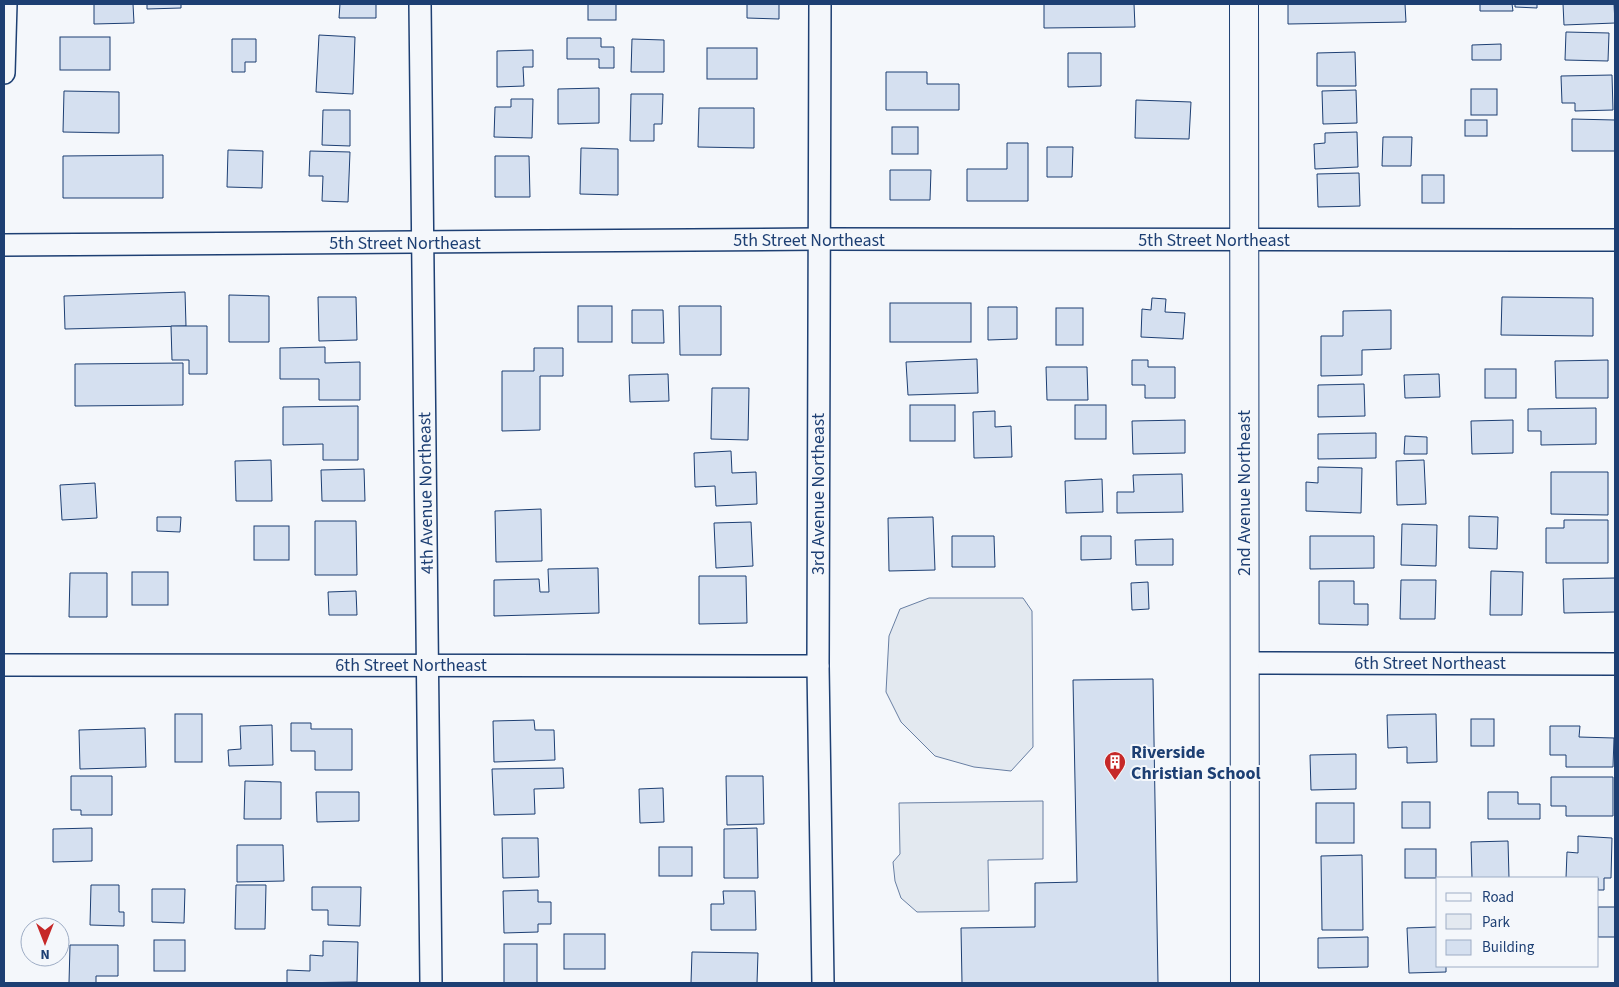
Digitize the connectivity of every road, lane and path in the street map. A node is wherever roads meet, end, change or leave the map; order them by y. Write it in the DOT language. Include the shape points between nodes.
graph roads {
  1 [pos="6,4"];
  2 [pos="420,4"];
  3 [pos="820,4"];
  4 [pos="1244,4"];
  5 [pos="4,73"];
  6 [pos="818,239"];
  7 [pos="1615,240"];
  8 [pos="1242,241"];
  9 [pos="422,243"];
  10 [pos="4,245"];
  11 [pos="1246,663"];
  12 [pos="1615,664"];
  13 [pos="4,665"];
  14 [pos="428,665"];
  15 [pos="818,666"];
  16 [pos="431,983"];
  17 [pos="823,983"];
  18 [pos="1245,983"];
  1 -- 5 [label="street"];
  2 -- 9 [label="street, 4th Avenue Northeast"];
  3 -- 6 [label="street, 3rd Avenue Northeast"];
  4 -- 8 [label="street, 2nd Avenue Northeast"];
  6 -- 8 [label="street, 5th Street Northeast"];
  6 -- 9 [label="street, 5th Street Northeast"];
  6 -- 15 [label="street, 3rd Avenue Northeast"];
  7 -- 8 [label="street, 5th Street Northeast"];
  8 -- 11 [label="street, 2nd Avenue Northeast"];
  9 -- 10 [label="street, 5th Street Northeast"];
  9 -- 14 [label="street, 4th Avenue Northeast"];
  11 -- 12 [label="street, 6th Street Northeast"];
  11 -- 18 [label="street, 2nd Avenue Northeast"];
  13 -- 14 [label="street, 6th Street Northeast"];
  14 -- 15 [label="street, 6th Street Northeast"];
  14 -- 16 [label="street, 4th Avenue Northeast"];
  15 -- 17 [label="street, 3rd Avenue Northeast"];
}
